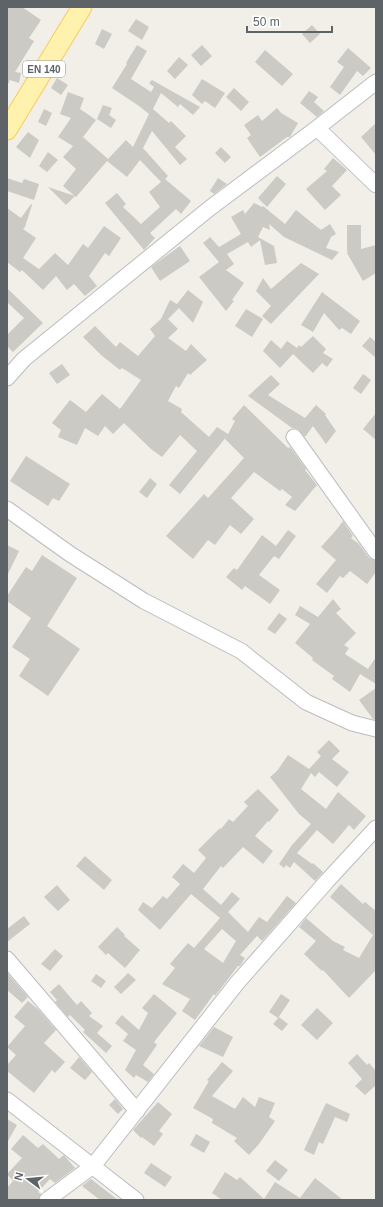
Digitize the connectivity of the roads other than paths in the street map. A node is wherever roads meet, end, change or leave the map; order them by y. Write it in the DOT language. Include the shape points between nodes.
graph roads {
  1 [pos="82,7"];
  2 [pos="376,82"];
  3 [pos="317,128"];
  4 [pos="7,130"];
  5 [pos="376,185"];
  6 [pos="7,378"];
  7 [pos="294,437"];
  8 [pos="7,509"];
  9 [pos="376,552"];
  10 [pos="376,729"];
  11 [pos="376,828"];
  12 [pos="7,959"];
  13 [pos="7,1100"];
  14 [pos="137,1111"];
  15 [pos="93,1166"];
  16 [pos="48,1200"];
  17 [pos="136,1200"];
  1 -- 4 [label="main road, EN 140"];
  2 -- 3 [label="street"];
  3 -- 5 [label="street"];
  3 -- 6 [label="street" via="203,213 24,359"];
  7 -- 9 [label="street"];
  8 -- 10 [label="street" via="70,554 144,601 241,651 306,702 352,723"];
  11 -- 14 [label="street" via="237,982"];
  12 -- 14 [label="street"];
  13 -- 15 [label="street"];
  14 -- 15 [label="street"];
  15 -- 16 [label="street"];
  15 -- 17 [label="street"];
}
